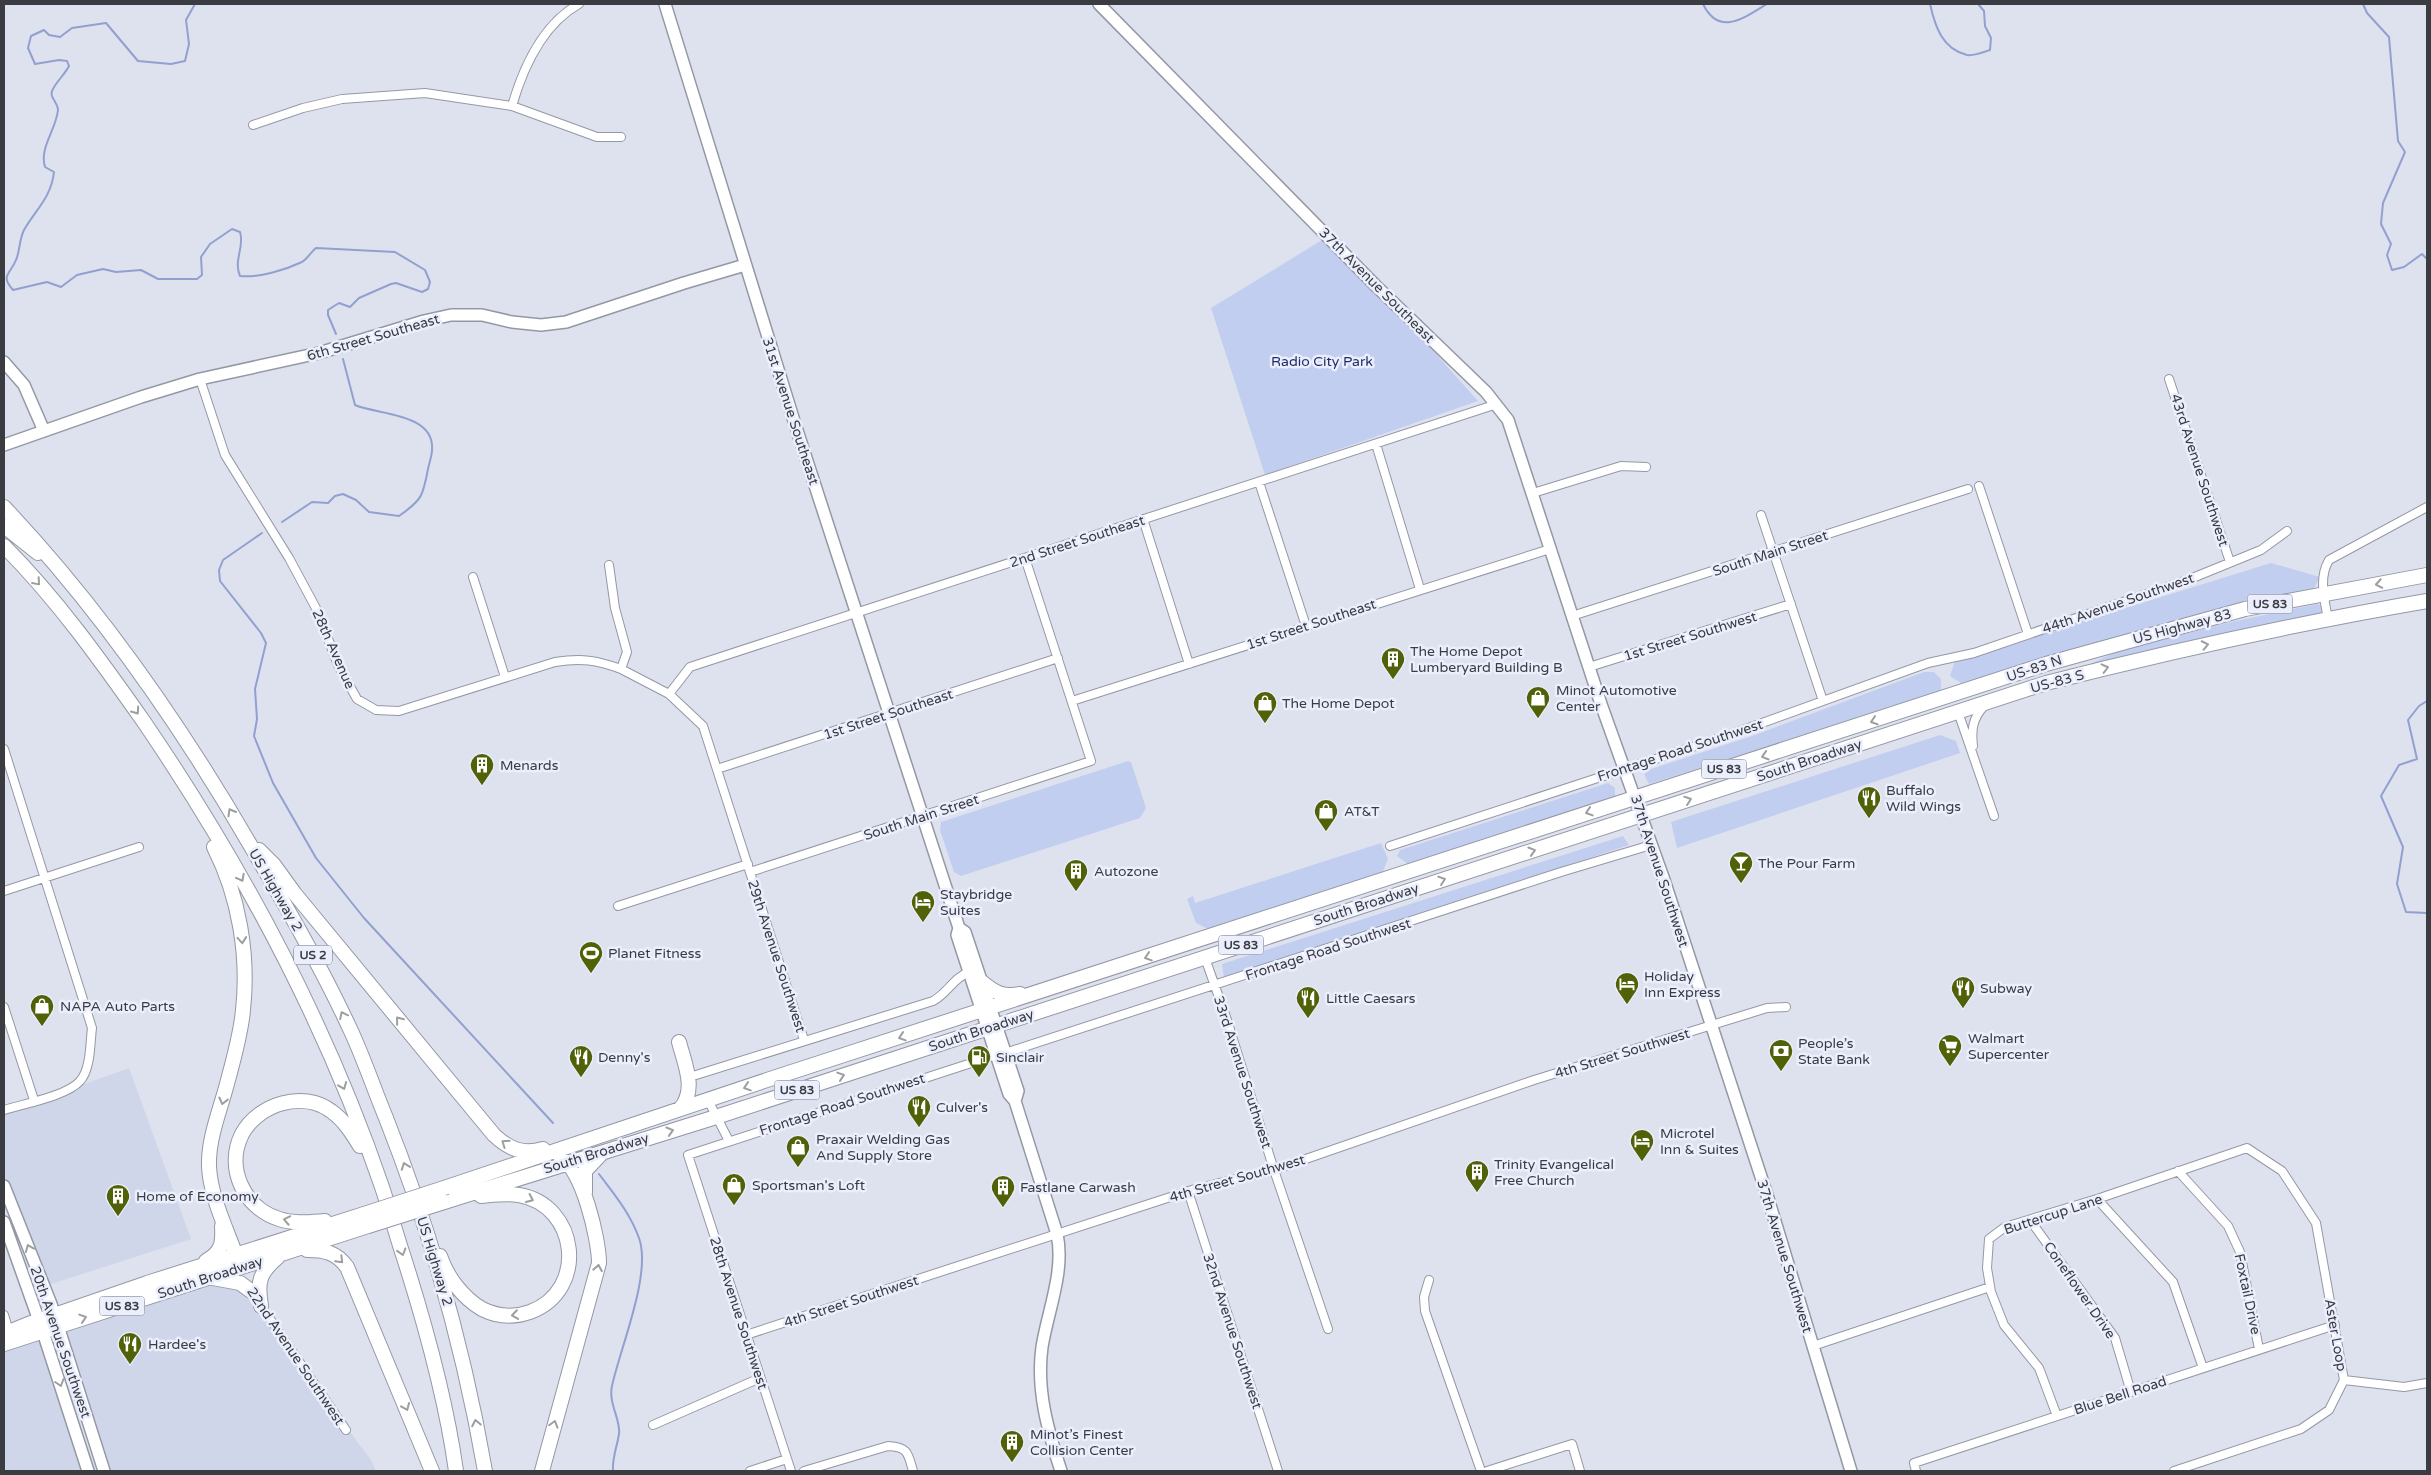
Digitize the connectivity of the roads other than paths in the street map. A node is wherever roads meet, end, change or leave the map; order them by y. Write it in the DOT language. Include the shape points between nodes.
graph roads {
  1 [pos="579,4"];
  2 [pos="665,4"];
  3 [pos="1099,4"];
  4 [pos="512,106"];
  5 [pos="253,125"];
  6 [pos="621,137"];
  7 [pos="745,265"];
  8 [pos="4,362"];
  9 [pos="200,379"];
  10 [pos="2169,379"];
  11 [pos="1497,404"];
  12 [pos="44,431"];
  13 [pos="1376,444"];
  14 [pos="4,445"];
  15 [pos="1646,467"];
  16 [pos="1259,482"];
  17 [pos="1979,486"];
  18 [pos="1968,489"];
  19 [pos="1533,493"];
  20 [pos="4,507"];
  21 [pos="2427,507"];
  22 [pos="1761,515"];
  23 [pos="1143,520"];
  24 [pos="4,526"];
  25 [pos="2287,531"];
  26 [pos="4,546"];
  27 [pos="1550,549"];
  28 [pos="1775,552"];
  29 [pos="1025,558"];
  30 [pos="2230,562"];
  31 [pos="609,565"];
  32 [pos="62,572"];
  33 [pos="2427,575"];
  34 [pos="473,577"];
  35 [pos="1420,589"];
  36 [pos="2325,594"];
  37 [pos="2427,601"];
  38 [pos="1791,604"];
  39 [pos="857,612"];
  40 [pos="1572,616"];
  41 [pos="2328,620"];
  42 [pos="1306,626"];
  43 [pos="2028,634"];
  44 [pos="2115,644"];
  45 [pos="2158,655"];
  46 [pos="1058,658"];
  47 [pos="1942,660"];
  48 [pos="1189,664"];
  49 [pos="1589,667"];
  50 [pos="622,669"];
  51 [pos="505,677"];
  52 [pos="669,694"];
  53 [pos="1954,695"];
  54 [pos="1823,700"];
  55 [pos="1072,701"];
  56 [pos="1988,702"];
  57 [pos="1958,712"];
  58 [pos="890,713"];
  59 [pos="1863,742"];
  60 [pos="4,749"];
  61 [pos="1974,760"];
  62 [pos="1624,768"];
  63 [pos="717,769"];
  64 [pos="183,781"];
  65 [pos="1636,797"];
  66 [pos="1642,816"];
  67 [pos="1994,816"];
  68 [pos="923,817"];
  69 [pos="248,839"];
  70 [pos="1651,845"];
  71 [pos="1390,846"];
  72 [pos="139,847"];
  73 [pos="748,864"];
  74 [pos="750,872"];
  75 [pos="1398,876"];
  76 [pos="44,877"];
  77 [pos="4,890"];
  78 [pos="1323,900"];
  79 [pos="618,906"];
  80 [pos="959,928"];
  81 [pos="1278,932"];
  82 [pos="1194,942"];
  83 [pos="1205,958"];
  84 [pos="1118,967"];
  85 [pos="969,972"];
  86 [pos="982,982"];
  87 [pos="1216,985"];
  88 [pos="1054,988"];
  89 [pos="1056,1005"];
  90 [pos="4,1006"];
  91 [pos="1786,1007"];
  92 [pos="989,1019"];
  93 [pos="1711,1026"];
  94 [pos="804,1040"];
  95 [pos="679,1042"];
  96 [pos="1001,1054"];
  97 [pos="696,1076"];
  98 [pos="34,1100"];
  99 [pos="708,1100"];
  100 [pos="4,1110"];
  101 [pos="674,1111"];
  102 [pos="716,1117"];
  103 [pos="729,1140"];
  104 [pos="2247,1148"];
  105 [pos="606,1150"];
  106 [pos="688,1155"];
  107 [pos="536,1158"];
  108 [pos="569,1162"];
  109 [pos="1274,1170"];
  110 [pos="2178,1171"];
  111 [pos="4,1186"];
  112 [pos="383,1188"];
  113 [pos="1188,1192"];
  114 [pos="446,1196"];
  115 [pos="586,1199"];
  116 [pos="2097,1200"];
  117 [pos="221,1212"];
  118 [pos="422,1219"];
  119 [pos="362,1220"];
  120 [pos="2030,1220"];
  121 [pos="4,1222"];
  122 [pos="1057,1234"];
  123 [pos="294,1250"];
  124 [pos="280,1255"];
  125 [pos="238,1261"];
  126 [pos="194,1268"];
  127 [pos="208,1278"];
  128 [pos="1429,1280"];
  129 [pos="1990,1287"];
  130 [pos="251,1292"];
  131 [pos="261,1306"];
  132 [pos="4,1315"];
  133 [pos="56,1321"];
  134 [pos="2335,1325"];
  135 [pos="41,1326"];
  136 [pos="1328,1329"];
  137 [pos="746,1336"];
  138 [pos="6,1337"];
  139 [pos="1813,1346"];
  140 [pos="2259,1349"];
  141 [pos="2203,1368"];
  142 [pos="760,1378"];
  143 [pos="2344,1380"];
  144 [pos="2427,1383"];
  145 [pos="2131,1392"];
  146 [pos="2057,1416"];
  147 [pos="653,1425"];
  148 [pos="346,1430"];
  149 [pos="787,1459"];
  150 [pos="88,1471"];
  151 [pos="104,1471"];
  152 [pos="432,1471"];
  153 [pos="456,1471"];
  154 [pos="485,1471"];
  155 [pos="542,1471"];
  156 [pos="750,1471"];
  157 [pos="791,1471"];
  158 [pos="804,1471"];
  159 [pos="913,1471"];
  160 [pos="1061,1471"];
  161 [pos="1278,1471"];
  162 [pos="1481,1471"];
  163 [pos="1487,1471"];
  164 [pos="1580,1471"];
  165 [pos="1851,1471"];
  166 [pos="1916,1471"];
  167 [pos="2174,1471"];
  1 -- 4 [label="street" via="552,24 527,67"];
  2 -- 7 [label="street, 31st Avenue Southeast"];
  3 -- 11 [label="street, 37th Avenue Southeast" via="1375,285"];
  4 -- 5 [label="street" via="425,93 371,96 303,108"];
  4 -- 6 [label="street" via="597,137"];
  7 -- 9 [label="street, 6th Street Southeast" via="566,322 541,325 482,315 451,315 319,353"];
  7 -- 39 [label="street, 31st Avenue Southeast"];
  8 -- 12 [label="street" via="24,385"];
  9 -- 12 [label="street, 6th Street Southeast"];
  9 -- 51 [label="street, 28th Avenue" via="225,455 254,498 318,612 356,699 376,710 399,711"];
  10 -- 30 [label="street, 43rd Avenue Southwest"];
  11 -- 13 [label="street, 2nd Street Southeast"];
  11 -- 19 [label="street, 37th Avenue Southeast" via="1510,425"];
  12 -- 14 [label="street, 6th Street Southeast"];
  13 -- 16 [label="street, 2nd Street Southeast"];
  13 -- 35 [label="street"];
  15 -- 19 [label="street" via="1621,466"];
  16 -- 23 [label="street, 2nd Street Southeast"];
  16 -- 42 [label="street"];
  17 -- 43 [label="street"];
  18 -- 28 [label="street, South Main Street"];
  19 -- 27 [label="street, 37th Avenue Southeast"];
  20 -- 32 [label="highway, US Highway 2 / US 2"];
  21 -- 36 [label="street" via="2329,560 2324,569"];
  22 -- 28 [label="street"];
  23 -- 29 [label="street, 2nd Street Southeast"];
  23 -- 48 [label="street"];
  24 -- 32 [label="highway"];
  25 -- 30 [label="street, 44th Avenue Southwest" via="2261,550"];
  26 -- 64 [label="highway, US Highway 2 / US 2, one-way" via="77,631"];
  27 -- 35 [label="street, 1st Street Southeast"];
  27 -- 40 [label="street, 37th Avenue Southeast"];
  28 -- 38 [label="street"];
  28 -- 40 [label="street, South Main Street"];
  29 -- 39 [label="street, 2nd Street Southeast"];
  29 -- 46 [label="street"];
  30 -- 43 [label="street, 44th Avenue Southwest" via="2190,579"];
  31 -- 50 [label="street" via="614,608 627,652"];
  69 -- 32 [label="highway, US Highway 2 / US 2, one-way" via="180,728 119,643"];
  33 -- 36 [label="highway, US Highway 83 / US 83, one-way"];
  34 -- 51 [label="street"];
  35 -- 42 [label="street, 1st Street Southeast"];
  36 -- 41 [label="street"];
  36 -- 44 [label="highway, US Highway 83 / US 83" via="2246,609"];
  37 -- 41 [label="highway, US Highway 83 / US 83"];
  38 -- 49 [label="street, 1st Street Southwest"];
  38 -- 54 [label="street"];
  39 -- 52 [label="street, 2nd Street Southeast" via="690,667"];
  39 -- 58 [label="street, 31st Avenue Southeast"];
  40 -- 49 [label="street, 37th Avenue Southwest"];
  45 -- 41 [label="highway, US Highway 83 / US 83, one-way"];
  42 -- 48 [label="street, 1st Street Southeast"];
  43 -- 47 [label="street, 44th Avenue Southwest" via="1974,654"];
  44 -- 53 [label="highway, US-83 N / US 83"];
  44 -- 57 [label="highway" via="2066,667 1961,704"];
  56 -- 45 [label="highway, US-83 S / US 83, one-way" via="2046,683"];
  46 -- 55 [label="street"];
  46 -- 58 [label="street, 1st Street Southeast"];
  47 -- 54 [label="street, Frontage Road Southwest"];
  48 -- 55 [label="street, 1st Street Southeast"];
  49 -- 62 [label="street, 37th Avenue Southwest"];
  50 -- 51 [label="street, 28th Avenue" via="598,660 580,658"];
  50 -- 52 [label="street, 28th Avenue"];
  52 -- 63 [label="street, 28th Avenue" via="703,726"];
  53 -- 59 [label="highway" via="1950,706 1902,723"];
  53 -- 65 [label="highway, South Broadway / US 83, one-way"];
  54 -- 62 [label="street, Frontage Road Southwest"];
  55 -- 68 [label="street, South Main Street" via="1091,761"];
  56 -- 57 [label="highway, US-83 S / US 83"];
  56 -- 61 [label="street" via="1972,727"];
  57 -- 59 [label="highway, South Broadway / US 83"];
  57 -- 61 [label="street"];
  58 -- 63 [label="street, 1st Street Southeast"];
  58 -- 68 [label="street, 31st Avenue Southeast"];
  66 -- 59 [label="highway, South Broadway / US 83, one-way"];
  60 -- 76 [label="street"];
  61 -- 67 [label="street"];
  62 -- 65 [label="street, 37th Avenue Southwest"];
  62 -- 71 [label="street, Frontage Road Southwest"];
  63 -- 73 [label="street, 29th Avenue Southwest"];
  64 -- 112 [label="highway, US Highway 2 / US 2, one-way" via="239,875 308,1008"];
  64 -- 117 [label="highway, one-way" via="219,855 242,936 243,1011 210,1150 212,1184"];
  65 -- 66 [label="street, 37th Avenue Southwest"];
  65 -- 75 [label="highway, South Broadway / US 83, one-way"];
  66 -- 70 [label="street, 37th Avenue Southwest"];
  81 -- 66 [label="highway, South Broadway / US 83, one-way"];
  68 -- 74 [label="street, South Main Street"];
  68 -- 80 [label="street, 31st Avenue Southeast"];
  101 -- 69 [label="highway, one-way" via="638,1118 538,1150 516,1150 504,1144 274,865"];
  118 -- 69 [label="highway, US Highway 2 / US 2, one-way" via="352,1033 317,962"];
  70 -- 87 [label="street, Frontage Road Southwest"];
  70 -- 93 [label="street, 37th Avenue Southwest"];
  72 -- 76 [label="street"];
  73 -- 74 [label="street, 29th Avenue Southwest"];
  73 -- 79 [label="street"];
  74 -- 94 [label="street, 29th Avenue Southwest"];
  75 -- 78 [label="highway, South Broadway / US 83"];
  75 -- 81 [label="highway" via="1399,885 1392,889 1321,912"];
  76 -- 77 [label="street"];
  76 -- 98 [label="street" via="92,1028 88,1060 81,1080 67,1090"];
  78 -- 82 [label="highway, South Broadway / US 83"];
  78 -- 83 [label="highway" via="1272,927 1208,948"];
  80 -- 85 [label="street" via="957,936"];
  80 -- 86 [label="street" via="965,932"];
  81 -- 83 [label="highway, South Broadway / US 83"];
  82 -- 84 [label="highway, South Broadway / US 83, one-way"];
  82 -- 89 [label="highway" via="1191,955 1120,978"];
  83 -- 87 [label="street, 33rd Avenue Southwest"];
  83 -- 89 [label="highway, South Broadway / US 83"];
  84 -- 88 [label="highway, South Broadway / US 83"];
  84 -- 92 [label="highway" via="1074,989"];
  85 -- 92 [label="street"];
  85 -- 94 [label="street" via="957,978 941,997 933,1001"];
  86 -- 88 [label="highway" via="999,994 1009,996 1044,987"];
  86 -- 92 [label="street"];
  87 -- 96 [label="street, Frontage Road Southwest"];
  87 -- 109 [label="street, 33rd Avenue Southwest"];
  88 -- 92 [label="highway, South Broadway / US 83"];
  89 -- 92 [label="highway, South Broadway / US 83"];
  90 -- 98 [label="street"];
  91 -- 93 [label="street, 4th Street Southwest" via="1767,1008"];
  92 -- 96 [label="street"];
  92 -- 99 [label="highway, South Broadway / US 83, one-way"];
  102 -- 92 [label="highway, South Broadway / US 83, one-way" via="875,1065"];
  93 -- 109 [label="street, 4th Street Southwest" via="1454,1106"];
  93 -- 139 [label="street, 37th Avenue Southwest"];
  94 -- 97 [label="street"];
  95 -- 101 [label="highway" via="689,1082 686,1102"];
  96 -- 103 [label="street, Frontage Road Southwest"];
  96 -- 122 [label="street" via="1009,1094 1015,1101"];
  98 -- 100 [label="street"];
  99 -- 101 [label="highway, South Broadway / US 83"];
  99 -- 102 [label="street"];
  101 -- 107 [label="highway, South Broadway / US 83"];
  102 -- 103 [label="street"];
  105 -- 102 [label="highway, South Broadway / US 83, one-way"];
  103 -- 106 [label="street, Frontage Road Southwest"];
  104 -- 110 [label="street, Buttercup Lane"];
  104 -- 134 [label="street, Aster Loop" via="2282,1171 2316,1223"];
  105 -- 108 [label="highway, South Broadway / US 83"];
  105 -- 115 [label="highway" via="585,1171"];
  106 -- 137 [label="street, 28th Avenue Southwest"];
  107 -- 108 [label="highway" via="560,1157"];
  107 -- 114 [label="highway, South Broadway / US 83"];
  108 -- 114 [label="highway, South Broadway / US 83"];
  108 -- 115 [label="highway"];
  109 -- 113 [label="street, 4th Street Southwest"];
  109 -- 136 [label="street, 33rd Avenue Southwest"];
  110 -- 116 [label="street, Buttercup Lane"];
  110 -- 140 [label="street, Foxtail Drive" via="2228,1226 2240,1252"];
  133 -- 111 [label="street, 20th Avenue Southwest, one-way"];
  119 -- 112 [label="highway, one-way" via="289,1222 268,1215 252,1203 240,1186 236,1160 236,1150 250,1122 277,1104 297,1100 331,1110 351,1130 370,1170"];
  112 -- 153 [label="highway, US Highway 2 / US 2, one-way" via="434,1365"];
  113 -- 122 [label="street, 4th Street Southwest"];
  113 -- 161 [label="street, 32nd Avenue Southwest"];
  114 -- 118 [label="highway, one-way" via="521,1195 556,1217 564,1230 570,1258 564,1284 554,1297 534,1311 516,1316 499,1315 477,1306 456,1285"];
  114 -- 119 [label="highway, South Broadway / US 83, bridge"];
  155 -- 115 [label="highway, one-way" via="599,1263 599,1247"];
  116 -- 120 [label="street, Buttercup Lane"];
  116 -- 141 [label="street" via="2173,1282"];
  117 -- 125 [label="highway"];
  117 -- 126 [label="highway" via="223,1242 220,1251"];
  154 -- 118 [label="highway, US Highway 2 / US 2, one-way" via="468,1379"];
  119 -- 123 [label="highway, South Broadway / US 83"];
  119 -- 125 [label="highway, South Broadway / US 83"];
  120 -- 129 [label="street, Buttercup Lane" via="2005,1227 1989,1239 1987,1268"];
  120 -- 145 [label="street, Coneflower Drive" via="2115,1338"];
  121 -- 135 [label="street, 20th Avenue Southwest"];
  122 -- 137 [label="street, 4th Street Southwest"];
  122 -- 160 [label="street" via="1059,1263 1040,1368 1045,1414"];
  123 -- 124 [label="highway, South Broadway / US 83"];
  123 -- 152 [label="highway, one-way" via="326,1251 347,1267"];
  124 -- 125 [label="highway, South Broadway / US 83"];
  124 -- 131 [label="highway" via="267,1266 259,1282"];
  125 -- 126 [label="highway, South Broadway / US 83"];
  125 -- 127 [label="highway, South Broadway / US 83"];
  125 -- 130 [label="street, 22nd Avenue Southwest"];
  126 -- 133 [label="highway, South Broadway / US 83"];
  127 -- 130 [label="highway" via="230,1280 244,1285"];
  133 -- 127 [label="highway, South Broadway / US 83, one-way"];
  128 -- 162 [label="street" via="1424,1297 1425,1311"];
  129 -- 139 [label="street"];
  129 -- 146 [label="street, Buttercup Lane" via="2004,1324 2040,1368"];
  130 -- 131 [label="street, 22nd Avenue Southwest"];
  131 -- 148 [label="street, 22nd Avenue Southwest"];
  132 -- 138 [label="street"];
  133 -- 135 [label="highway, South Broadway / US 83"];
  133 -- 151 [label="street, 20th Avenue Southwest"];
  134 -- 140 [label="street, Blue Bell Road"];
  134 -- 143 [label="street, Aster Loop"];
  135 -- 138 [label="highway, South Broadway / US 83"];
  135 -- 150 [label="street, 20th Avenue Southwest, one-way"];
  137 -- 142 [label="street, 28th Avenue Southwest"];
  139 -- 165 [label="street, 37th Avenue Southwest"];
  140 -- 141 [label="street, Blue Bell Road"];
  141 -- 145 [label="street, Blue Bell Road"];
  142 -- 147 [label="street"];
  142 -- 149 [label="street, 28th Avenue Southwest"];
  143 -- 144 [label="street" via="2404,1387"];
  143 -- 167 [label="street, Aster Loop" via="2329,1410 2301,1429"];
  145 -- 146 [label="street, Blue Bell Road"];
  146 -- 166 [label="street, Blue Bell Road" via="1914,1463"];
  149 -- 156 [label="street"];
  149 -- 157 [label="street, 28th Avenue Southwest"];
  158 -- 159 [label="street" via="888,1446 900,1447 907,1453"];
  163 -- 164 [label="street" via="1572,1444"];
}
